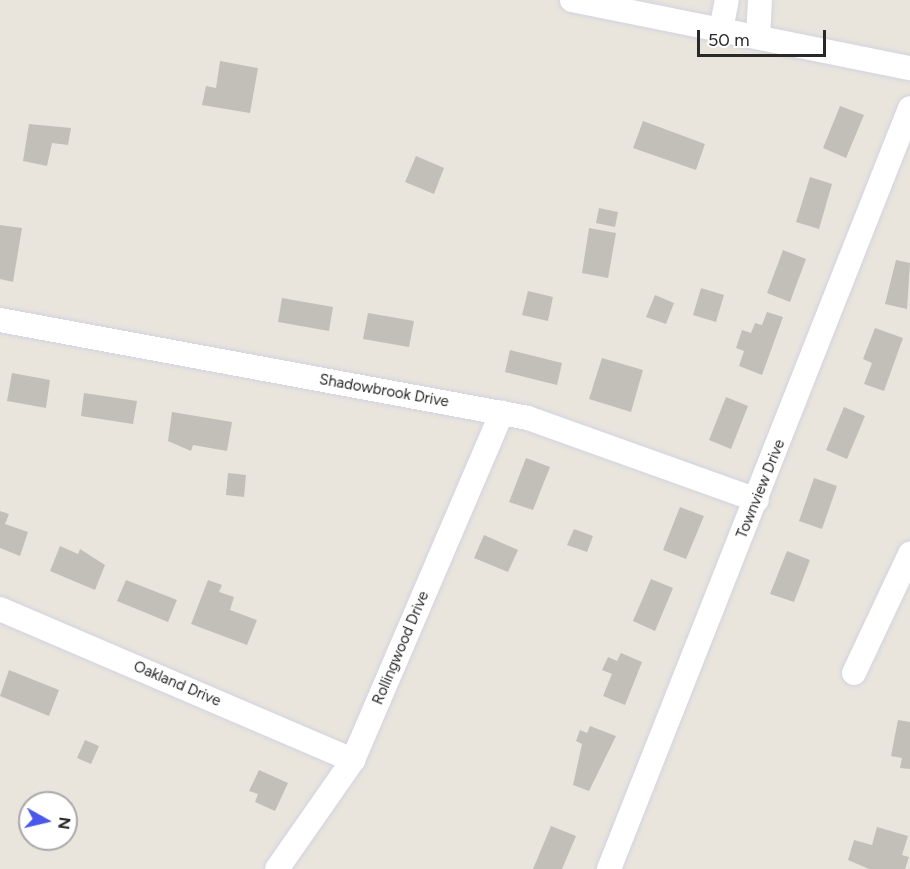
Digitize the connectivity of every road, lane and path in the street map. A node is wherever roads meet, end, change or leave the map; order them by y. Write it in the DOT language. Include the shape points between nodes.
graph roads {
  1 [pos="572,0"];
  2 [pos="727,0"];
  3 [pos="760,0"];
  4 [pos="721,30"];
  5 [pos="758,37"];
  6 [pos="910,68"];
  7 [pos="910,108"];
  8 [pos="0,320"];
  9 [pos="502,413"];
  10 [pos="757,500"];
  11 [pos="910,554"];
  12 [pos="0,609"];
  13 [pos="854,673"];
  14 [pos="353,760"];
  15 [pos="277,869"];
  16 [pos="609,869"];
  1 -- 4 [label="street"];
  2 -- 4 [label="street"];
  3 -- 5 [label="street"];
  4 -- 5 [label="street"];
  5 -- 6 [label="street"];
  7 -- 10 [label="street, Townview Drive"];
  8 -- 9 [label="street, Shadowbrook Drive"];
  9 -- 10 [label="street, Shadowbrook Drive" via="625,449"];
  9 -- 14 [label="street, Rollingwood Drive"];
  10 -- 16 [label="street, Townview Drive"];
  11 -- 13 [label="street"];
  12 -- 14 [label="street, Oakland Drive"];
  14 -- 15 [label="street, Rollingwood Drive"];
}
